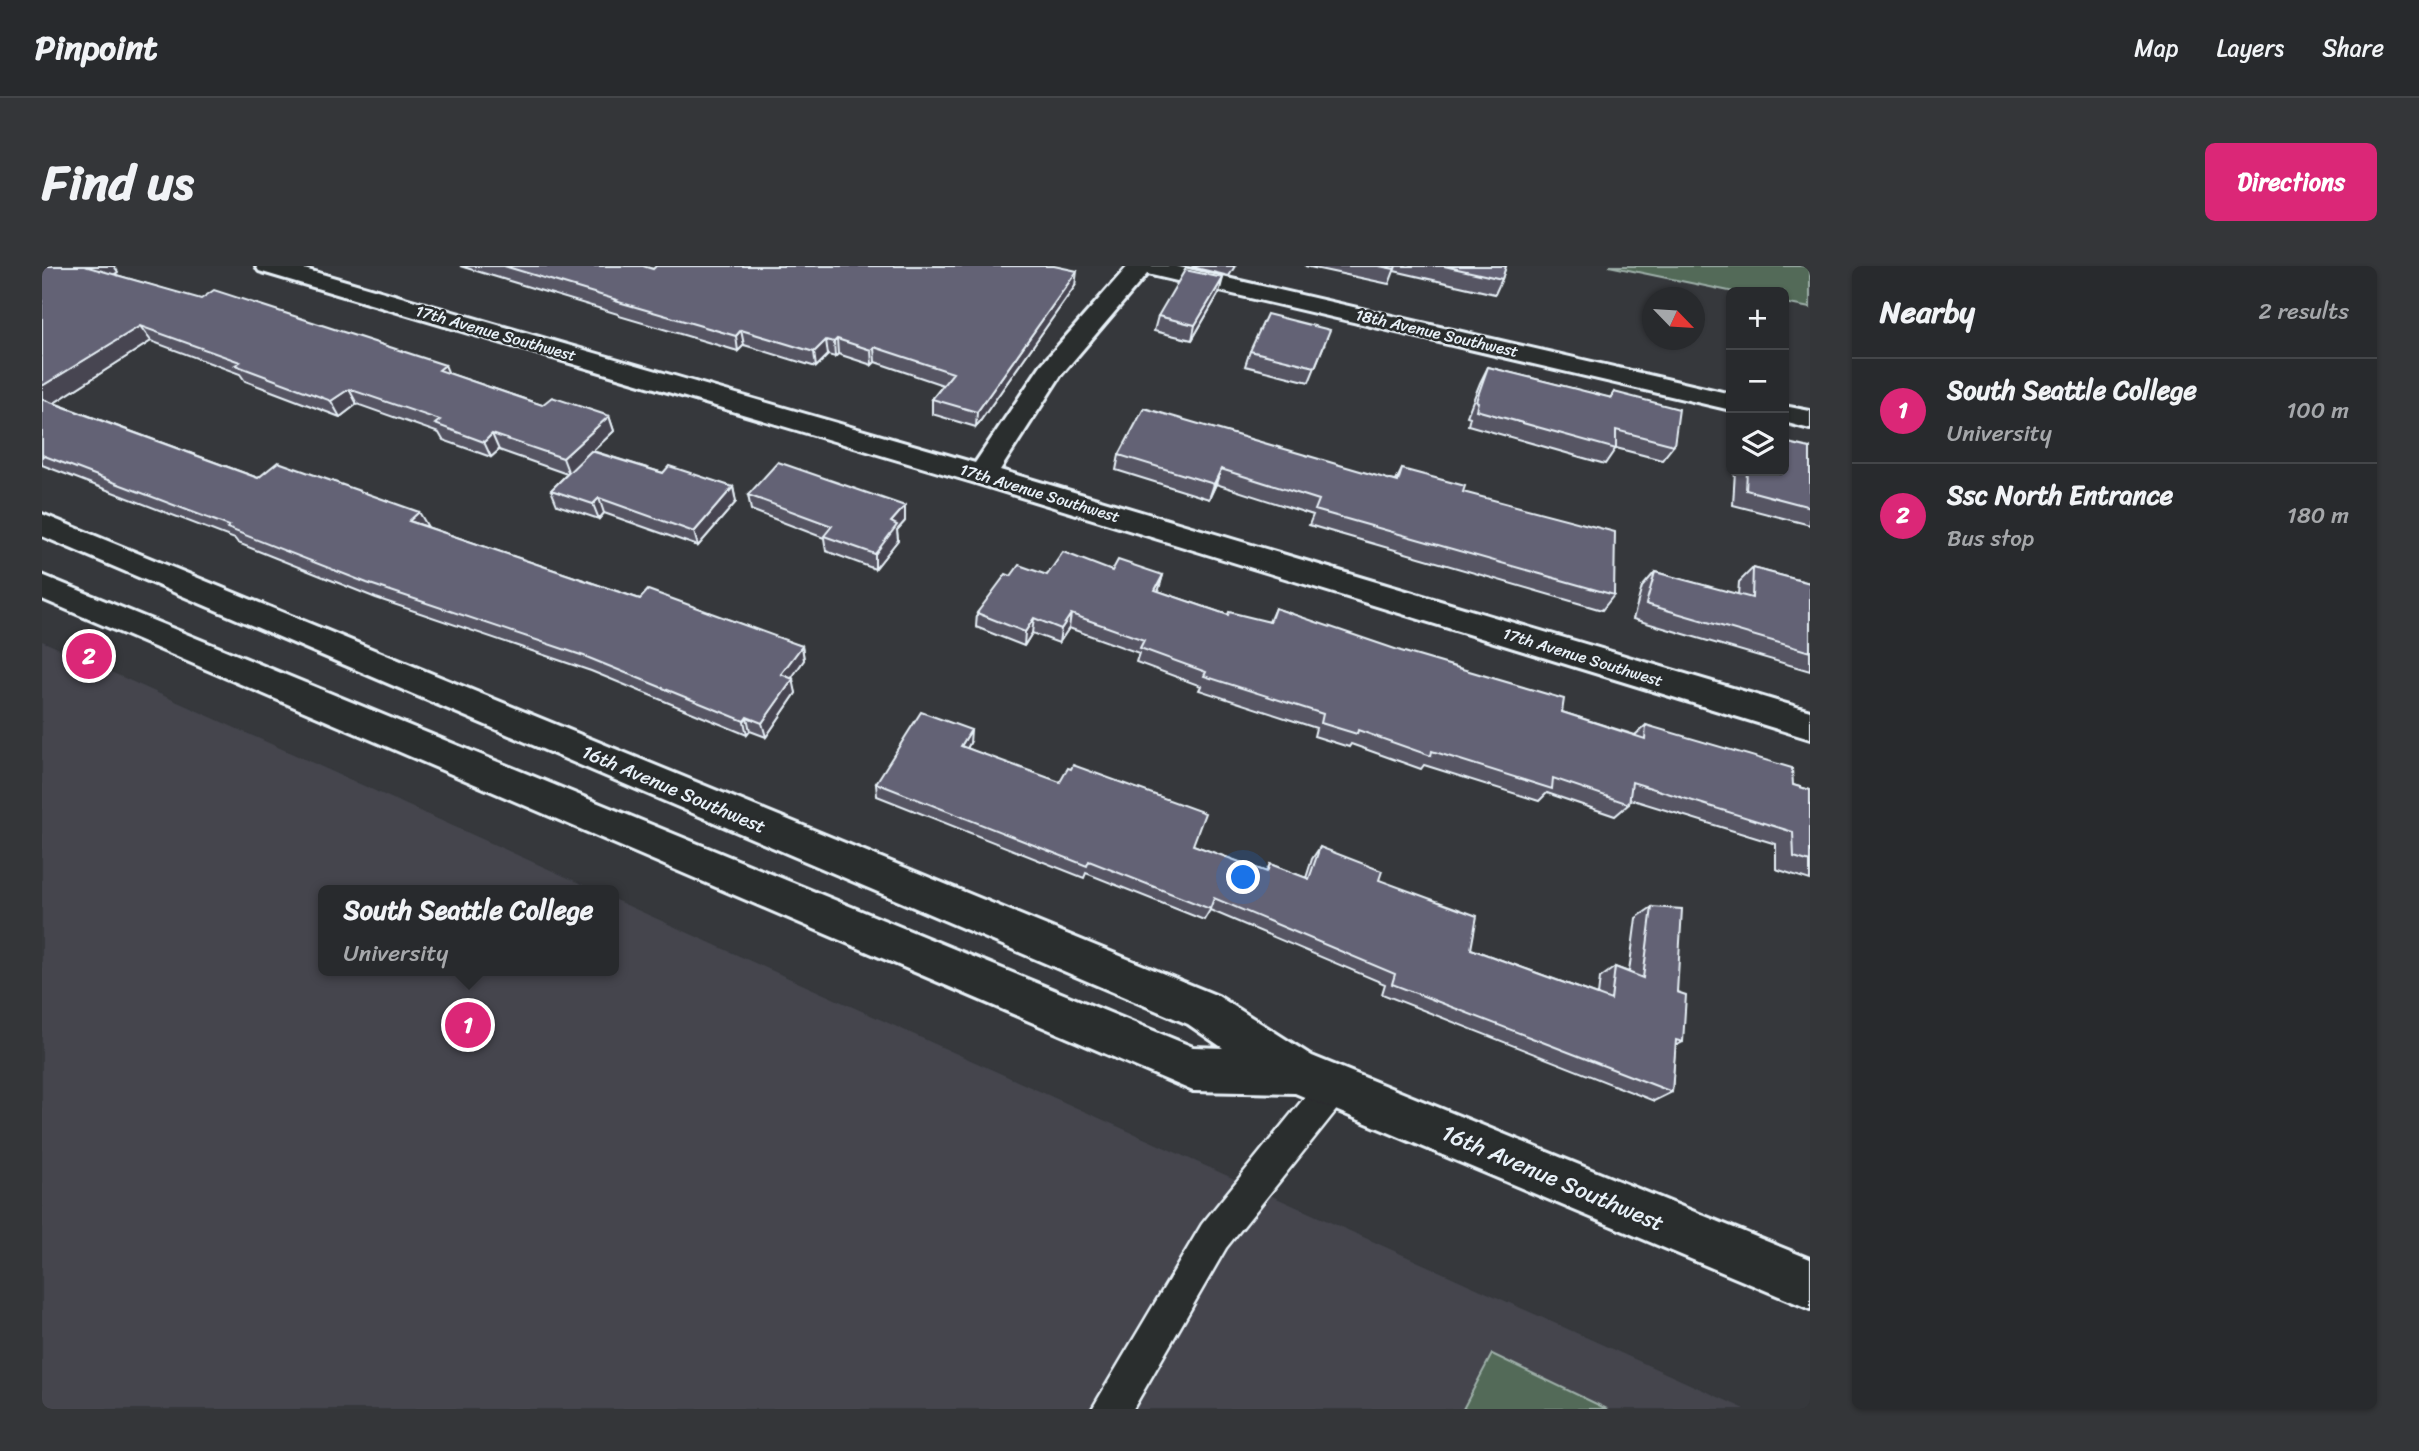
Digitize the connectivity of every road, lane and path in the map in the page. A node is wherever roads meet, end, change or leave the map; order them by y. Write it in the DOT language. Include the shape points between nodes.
graph roads {
  1 [pos="268,266"];
  2 [pos="1142,266"];
  3 [pos="1726,401"];
  4 [pos="1789,415"];
  5 [pos="1810,420"];
  6 [pos="982,475"];
  7 [pos="42,524"];
  8 [pos="42,586"];
  9 [pos="1810,725"];
  10 [pos="1315,1079"];
  11 [pos="1810,1284"];
  12 [pos="1111,1409"];
  1 -- 6 [label="street, 17th Avenue Southwest"];
  2 -- 3 [label="street, 18th Avenue Southwest"];
  2 -- 6 [label="street" via="1050,371"];
  4 -- 5 [label="street"];
  6 -- 9 [label="street, 17th Avenue Southwest"];
  7 -- 10 [label="street, 16th Avenue Southwest" via="1203,1010"];
  8 -- 10 [label="street, 16th Avenue Southwest" via="1193,1069"];
  10 -- 11 [label="street, 16th Avenue Southwest"];
  10 -- 12 [label="lane"];
}
